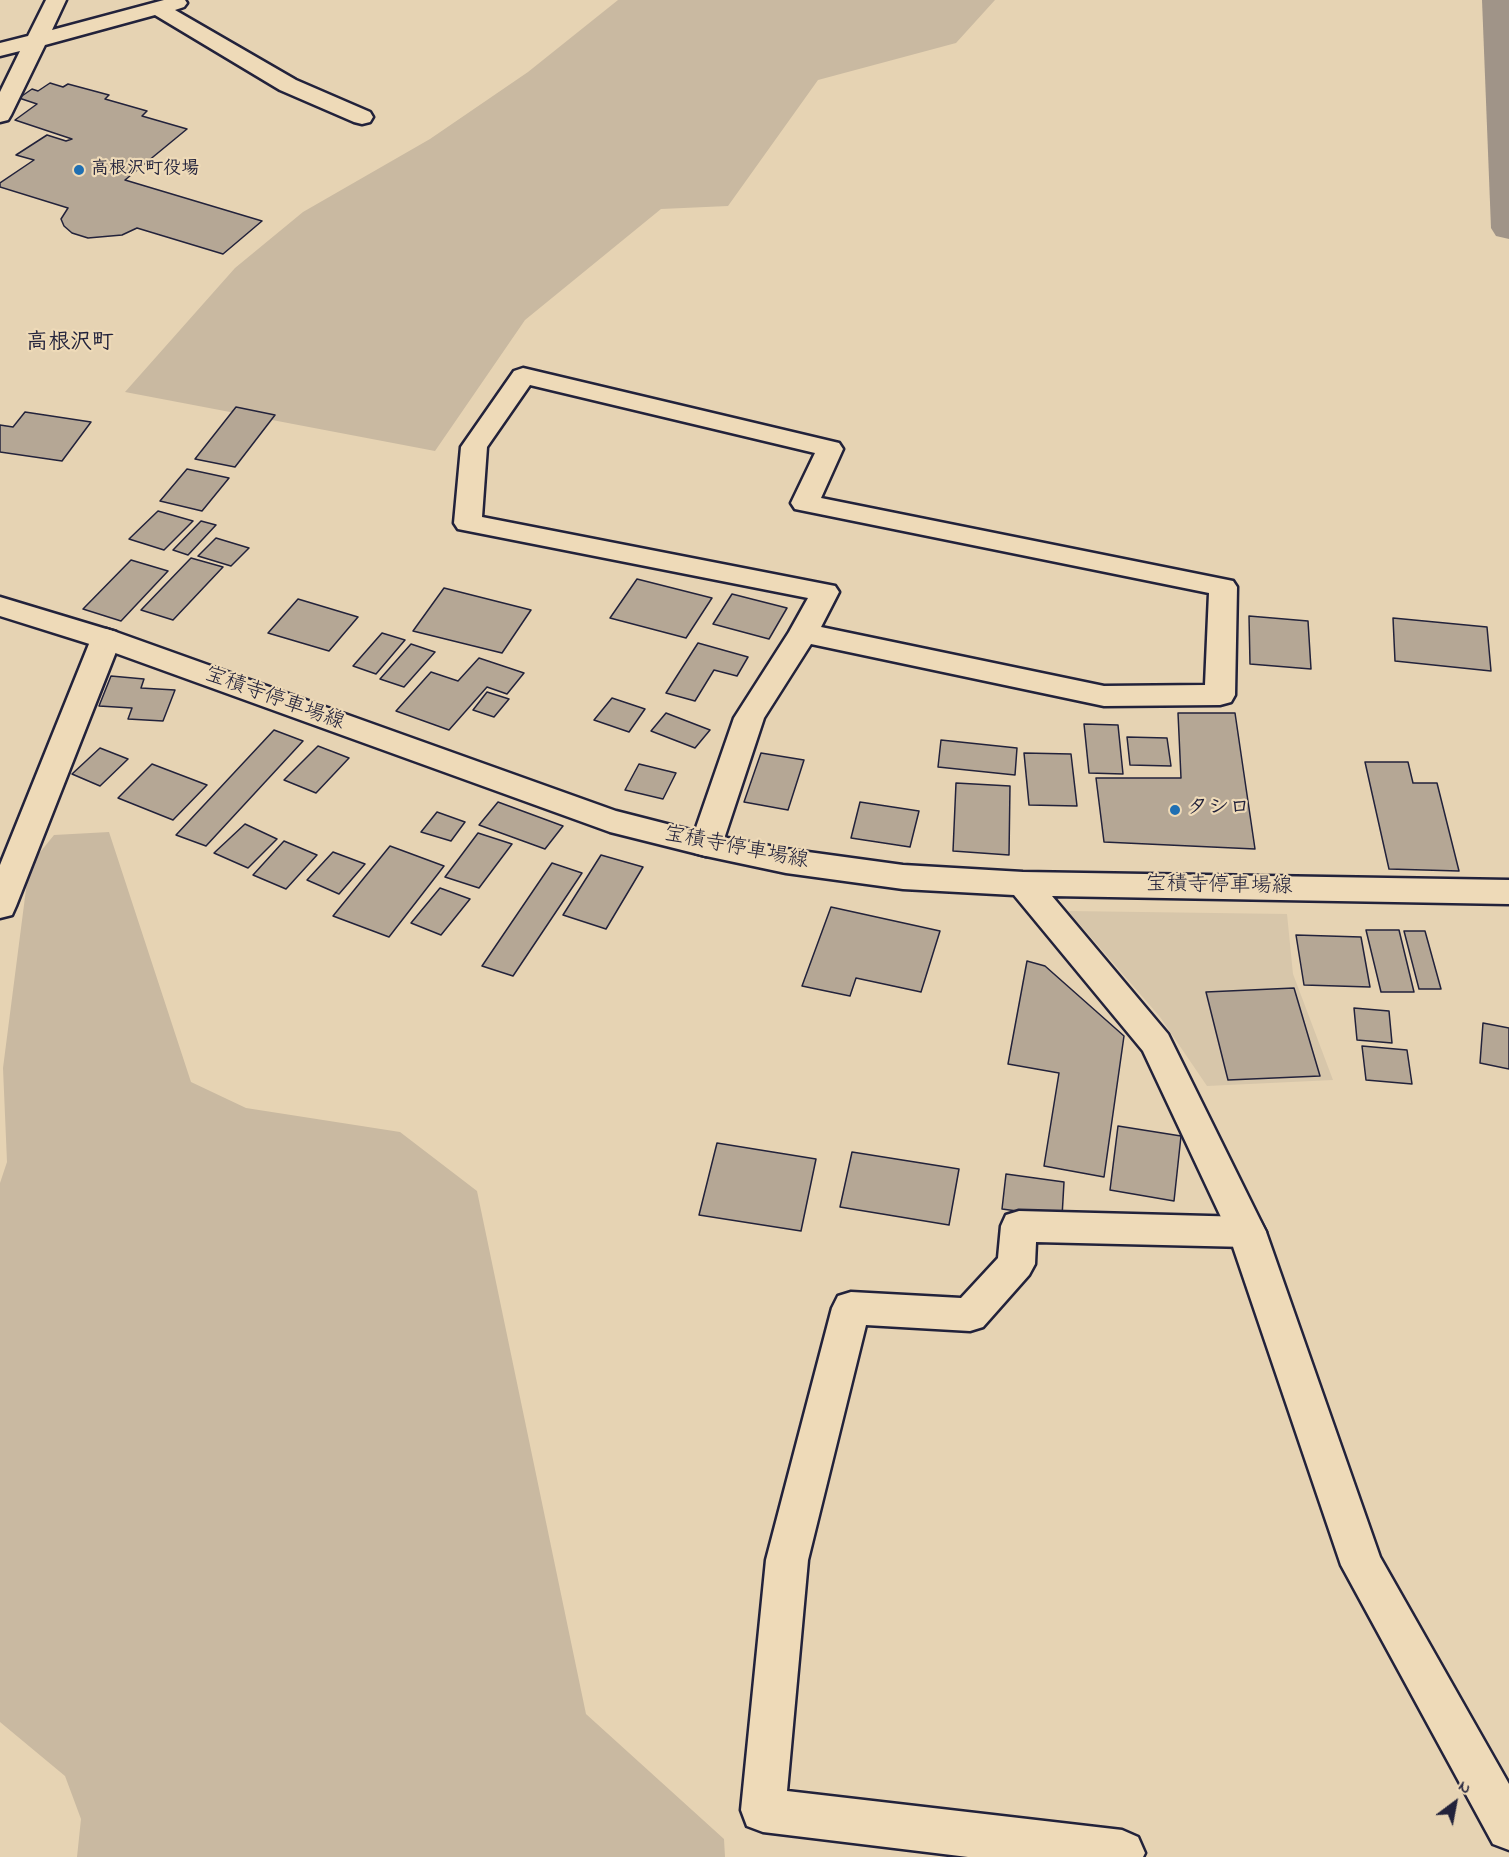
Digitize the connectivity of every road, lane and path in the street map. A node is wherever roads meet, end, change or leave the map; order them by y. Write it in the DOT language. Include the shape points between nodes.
graph roads {
  1 [pos="56,0"];
  2 [pos="188,0"];
  3 [pos="157,8"];
  4 [pos="34,41"];
  5 [pos="0,50"];
  6 [pos="0,115"];
  7 [pos="362,117"];
  8 [pos="0,606"];
  9 [pos="803,633"];
  10 [pos="106,639"];
  11 [pos="706,845"];
  12 [pos="1023,885"];
  13 [pos="1509,892"];
  14 [pos="0,906"];
  15 [pos="1247,1232"];
  16 [pos="1509,1828"];
  17 [pos="1122,1853"];
  1 -- 4 [label="street"];
  2 -- 3 [label="street"];
  3 -- 4 [label="street"];
  3 -- 7 [label="street" via="288,85"];
  4 -- 5 [label="street"];
  4 -- 6 [label="street"];
  8 -- 10 [label="street, 宝積寺停車場線"];
  9 -- 9 [label="street" via="1104,696 1220,695 1223,587 805,502 830,449 523,376 474,447 468,523 825,592"];
  9 -- 11 [label="street" via="749,718"];
  10 -- 11 [label="street, 宝積寺停車場線" via="610,821"];
  10 -- 14 [label="street"];
  11 -- 12 [label="street, 宝積寺停車場線" via="903,877"];
  12 -- 13 [label="street, 宝積寺停車場線"];
  12 -- 15 [label="street" via="1155,1043"];
  15 -- 16 [label="street" via="1362,1565"];
  15 -- 17 [label="street" via="1019,1226 1016,1264 970,1315 851,1308 787,1560 763,1810"];
}
